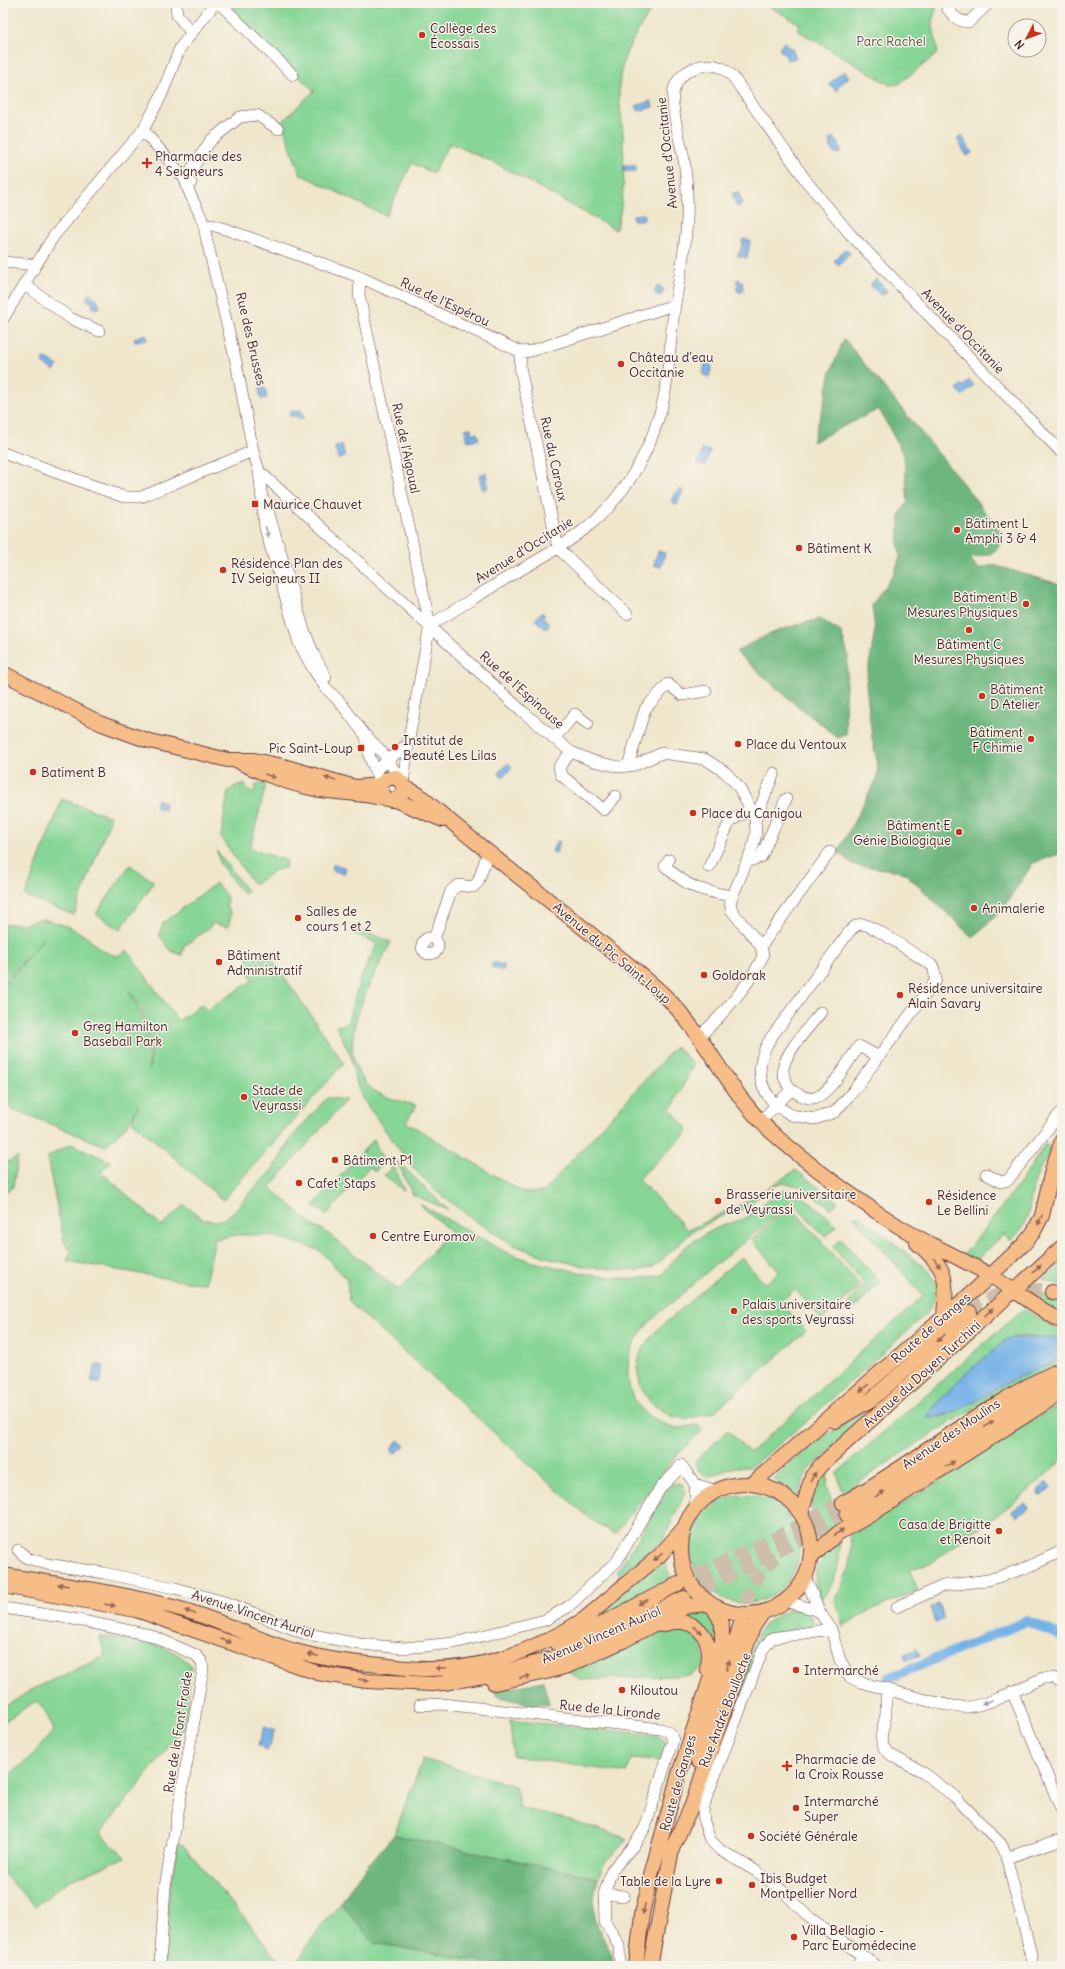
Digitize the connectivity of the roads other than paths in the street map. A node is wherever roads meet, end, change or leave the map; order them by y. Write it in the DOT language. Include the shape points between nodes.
graph roads {
  1 [pos="176,3"];
  2 [pos="215,3"];
  3 [pos="219,3"];
  4 [pos="948,3"];
  5 [pos="989,3"];
  6 [pos="191,32"];
  7 [pos="293,75"];
  8 [pos="278,129"];
  9 [pos="143,130"];
  10 [pos="185,179"];
  11 [pos="205,226"];
  12 [pos="3,262"];
  13 [pos="36,265"];
  14 [pos="360,277"];
  15 [pos="24,284"];
  16 [pos="674,305"];
  17 [pos="3,319"];
  18 [pos="99,331"];
  19 [pos="521,352"];
  20 [pos="3,453"];
  21 [pos="1062,453"];
  22 [pos="256,461"];
  23 [pos="558,548"];
  24 [pos="627,614"];
  25 [pos="430,625"];
  26 [pos="3,673"];
  27 [pos="706,691"];
  28 [pos="588,724"];
  29 [pos="366,735"];
  30 [pos="554,739"];
  31 [pos="408,744"];
  32 [pos="570,752"];
  33 [pos="235,760"];
  34 [pos="388,760"];
  35 [pos="628,766"];
  36 [pos="375,771"];
  37 [pos="774,773"];
  38 [pos="403,784"];
  39 [pos="381,785"];
  40 [pos="616,796"];
  41 [pos="786,799"];
  42 [pos="391,800"];
  43 [pos="751,809"];
  44 [pos="755,820"];
  45 [pos="451,822"];
  46 [pos="488,852"];
  47 [pos="830,852"];
  48 [pos="669,860"];
  49 [pos="746,862"];
  50 [pos="709,867"];
  51 [pos="732,896"];
  52 [pos="434,939"];
  53 [pos="761,946"];
  54 [pos="821,1012"];
  55 [pos="699,1037"];
  56 [pos="879,1057"];
  57 [pos="790,1090"];
  58 [pos="776,1105"];
  59 [pos="1062,1111"];
  60 [pos="760,1122"];
  61 [pos="1062,1140"];
  62 [pos="986,1174"];
  63 [pos="899,1226"];
  64 [pos="1062,1247"];
  65 [pos="990,1276"];
  66 [pos="1012,1290"];
  67 [pos="970,1312"];
  68 [pos="944,1317"];
  69 [pos="1062,1322"];
  70 [pos="1062,1369"];
  71 [pos="1062,1382"];
  72 [pos="1062,1392"];
  73 [pos="809,1436"];
  74 [pos="695,1484"];
  75 [pos="752,1484"];
  76 [pos="716,1491"];
  77 [pos="696,1507"];
  78 [pos="800,1514"];
  79 [pos="684,1528"];
  80 [pos="18,1550"];
  81 [pos="1061,1552"];
  82 [pos="810,1558"];
  83 [pos="3,1575"];
  84 [pos="805,1576"];
  85 [pos="678,1584"];
  86 [pos="3,1586"];
  87 [pos="684,1598"];
  88 [pos="785,1601"];
  89 [pos="711,1604"];
  90 [pos="897,1607"];
  91 [pos="3,1608"];
  92 [pos="820,1611"];
  93 [pos="764,1612"];
  94 [pos="741,1623"];
  95 [pos="831,1629"];
  96 [pos="623,1641"];
  97 [pos="505,1658"];
  98 [pos="1062,1682"];
  99 [pos="444,1683"];
  100 [pos="886,1689"];
  101 [pos="1012,1692"];
  102 [pos="420,1705"];
  103 [pos="695,1724"];
  104 [pos="1062,1811"];
  105 [pos="1062,1839"];
  106 [pos="672,1850"];
  107 [pos="1006,1858"];
  108 [pos="604,1894"];
  109 [pos="624,1896"];
  110 [pos="863,1956"];
  111 [pos="1032,1958"];
  112 [pos="160,1966"];
  113 [pos="620,1966"];
  114 [pos="636,1966"];
  115 [pos="650,1966"];
  116 [pos="856,1966"];
  117 [pos="877,1966"];
  1 -- 6 [label="street" via="177,15"];
  2 -- 6 [label="street"];
  3 -- 7 [label="street"];
  4 -- 5 [label="street" via="947,8 963,22 969,22"];
  6 -- 9 [label="street" via="180,48"];
  8 -- 10 [label="street" via="257,115 240,117 211,140"];
  9 -- 10 [label="street, Rue des Brusses"];
  9 -- 13 [label="street" via="59,228"];
  10 -- 11 [label="street, Rue des Brusses" via="186,187"];
  11 -- 14 [label="street, Rue de l'Espérou" via="212,225 232,231"];
  11 -- 22 [label="street, Rue des Brusses"];
  12 -- 13 [label="street"];
  13 -- 15 [label="street"];
  14 -- 19 [label="street, Rue de l'Espérou"];
  14 -- 25 [label="street, Rue de l'Aigoual" via="359,295"];
  15 -- 17 [label="street"];
  15 -- 18 [label="street" via="70,318"];
  16 -- 19 [label="street" via="532,351"];
  16 -- 21 [label="street, Avenue d'Occitanie" via="688,217 684,163 673,101 674,88 688,71 709,65 723,69 733,77 807,182 850,234"];
  16 -- 23 [label="street, Avenue d'Occitanie" via="660,416 643,457 627,484 603,512"];
  19 -- 23 [label="street, Rue du Caroux" via="520,367"];
  20 -- 22 [label="street" via="133,498"];
  22 -- 25 [label="street, Rue de l'Espinouse"];
  22 -- 29 [label="street, Rue des Brusses" via="265,528 299,643 326,688"];
  23 -- 24 [label="street"];
  23 -- 25 [label="street, Avenue d'Occitanie"];
  25 -- 30 [label="street, Rue de l'Espinouse"];
  25 -- 31 [label="street"];
  26 -- 33 [label="main road, Avenue du Pic Saint-Loup" via="102,724 146,740"];
  27 -- 35 [label="street" via="684,695 668,684 645,709"];
  28 -- 30 [label="street" via="575,714"];
  29 -- 34 [label="street, Rue des Brusses"];
  29 -- 36 [label="street, Rue des Brusses"];
  30 -- 32 [label="street, Rue de l'Espinouse"];
  31 -- 34 [label="street"];
  31 -- 38 [label="street"];
  32 -- 35 [label="street, Rue de l'Espinouse" via="608,765"];
  32 -- 40 [label="street" via="559,767 560,774 604,810"];
  39 -- 33 [label="main road, Avenue du Pic Saint-Loup, one-way" via="355,787 283,766 254,760"];
  33 -- 42 [label="main road, Avenue du Pic Saint-Loup, one-way" via="268,776 296,784"];
  34 -- 36 [label="street"];
  34 -- 38 [label="street, Rue des Brusses"];
  35 -- 43 [label="street, Rue de l'Espinouse" via="662,753 705,759 730,777"];
  36 -- 39 [label="street, Rue des Brusses"];
  37 -- 44 [label="street"];
  38 -- 39 [label="main road" via="396,778 389,778"];
  38 -- 42 [label="main road" via="403,794"];
  38 -- 45 [label="main road, Avenue du Pic Saint-Loup"];
  39 -- 42 [label="main road" via="381,792"];
  41 -- 49 [label="street" via="761,857"];
  42 -- 45 [label="main road, Avenue du Pic Saint-Loup"];
  43 -- 44 [label="street, Rue de l'Espinouse"];
  43 -- 50 [label="street" via="730,821"];
  44 -- 49 [label="street, Rue de l'Espinouse" via="756,833"];
  45 -- 46 [label="main road, Avenue du Pic Saint-Loup"];
  46 -- 52 [label="street" via="478,882 473,887 458,884 451,891"];
  46 -- 55 [label="main road, Avenue du Pic Saint-Loup" via="643,976 670,1000"];
  47 -- 53 [label="street"];
  48 -- 51 [label="street" via="665,866 698,890"];
  49 -- 51 [label="street, Rue de l'Espinouse"];
  51 -- 53 [label="street" via="732,911"];
  53 -- 55 [label="street" via="763,956 752,974 717,1019"];
  54 -- 57 [label="street" via="788,1056 783,1074"];
  55 -- 60 [label="main road, Avenue du Pic Saint-Loup" via="736,1094"];
  56 -- 57 [label="street" via="859,1046 830,1087 817,1097 804,1098"];
  56 -- 58 [label="street" via="835,1112 814,1119 791,1116"];
  56 -- 58 [label="street" via="936,980 933,966 863,924 854,926 849,932 762,1052 762,1084 767,1096"];
  57 -- 58 [label="street"];
  58 -- 60 [label="street"];
  59 -- 62 [label="street" via="1008,1180 1001,1182"];
  60 -- 63 [label="main road, Avenue du Pic Saint-Loup" via="824,1175"];
  61 -- 65 [label="main road, Route de Ganges, one-way" via="1038,1225 1023,1245"];
  63 -- 65 [label="main road, Avenue du Pic Saint-Loup"];
  63 -- 68 [label="main road, Avenue du Pic Saint-Loup, one-way" via="940,1265 945,1281"];
  66 -- 64 [label="main road, Avenue du Doyen Turchini, one-way"];
  65 -- 66 [label="main road, Avenue du Pic Saint-Loup"];
  65 -- 68 [label="main road, Route de Ganges"];
  66 -- 69 [label="main road"];
  78 -- 66 [label="main road, Avenue du Doyen Turchini, one-way" via="812,1476 821,1465"];
  67 -- 73 [label="main road, one-way" via="872,1399"];
  68 -- 73 [label="main road, Route de Ganges, one-way"];
  70 -- 71 [label="main road, Avenue des Moulins, one-way" via="1001,1401 845,1509 952,1450 999,1417"];
  82 -- 72 [label="main road, one-way" via="838,1533"];
  73 -- 75 [label="main road, Route de Ganges"];
  74 -- 76 [label="street"];
  74 -- 77 [label="street"];
  74 -- 80 [label="street, Avenue Vincent Auriol" via="681,1465 661,1487 617,1561 568,1607 545,1620 454,1643 404,1648 359,1644 303,1633 231,1604 175,1588 41,1563 27,1558"];
  75 -- 76 [label="main road" via="734,1485"];
  75 -- 78 [label="main road" via="780,1494"];
  76 -- 77 [label="main road"];
  77 -- 79 [label="main road"];
  78 -- 82 [label="main road" via="809,1535"];
  79 -- 89 [label="main road" via="681,1551 685,1573 697,1592"];
  79 -- 97 [label="main road, one-way" via="660,1555 582,1620 544,1642"];
  81 -- 90 [label="street" via="988,1580 943,1586"];
  82 -- 84 [label="main road"];
  97 -- 83 [label="main road, Avenue Vincent Auriol, one-way" via="456,1668 426,1669 346,1662 295,1651 186,1610 137,1597"];
  84 -- 88 [label="main road" via="797,1590"];
  84 -- 92 [label="street"];
  85 -- 97 [label="main road, Avenue Vincent Auriol, one-way" via="565,1641"];
  86 -- 99 [label="main road, Avenue Vincent Auriol, one-way" via="136,1610 318,1673 367,1681"];
  87 -- 99 [label="main road, Avenue Vincent Auriol" via="557,1657 500,1673"];
  88 -- 92 [label="street"];
  88 -- 93 [label="main road"];
  89 -- 93 [label="main road" via="725,1611 740,1614"];
  89 -- 96 [label="main road" via="687,1606"];
  89 -- 103 [label="main road, Route de Ganges" via="720,1617 723,1635"];
  91 -- 112 [label="street, Rue de la Font Froide" via="150,1635 196,1655 202,1662 203,1670 165,1886"];
  92 -- 95 [label="street"];
  93 -- 106 [label="main road, Route de Ganges" via="753,1627 695,1798"];
  106 -- 94 [label="main road, one-way"];
  95 -- 100 [label="street" via="840,1660 850,1677"];
  95 -- 110 [label="street, Rue André Boulloche" via="772,1638 763,1649 703,1811 705,1829 710,1840 720,1850 781,1889 810,1918"];
  99 -- 96 [label="main road, one-way" via="485,1684 546,1672 568,1666"];
  96 -- 103 [label="main road, one-way" via="671,1622 683,1622 694,1626 703,1634 708,1641 710,1654 695,1713"];
  98 -- 101 [label="street" via="1054,1678 1043,1678"];
  101 -- 100 [label="street, one-way" via="967,1707"];
  100 -- 107 [label="street" via="886,1714 881,1737 884,1748 954,1796 1001,1844"];
  101 -- 104 [label="street"];
  102 -- 108 [label="street, Rue de la Lironde" via="443,1704 496,1709 669,1732 673,1740 645,1828 612,1870"];
  103 -- 114 [label="main road, Route de Ganges, one-way" via="652,1871 642,1914"];
  105 -- 107 [label="street"];
  106 -- 115 [label="main road, Route de Ganges"];
  107 -- 111 [label="street"];
  108 -- 109 [label="street"];
  108 -- 113 [label="street" via="605,1921 619,1946"];
  110 -- 116 [label="street"];
  110 -- 117 [label="street"];
}
